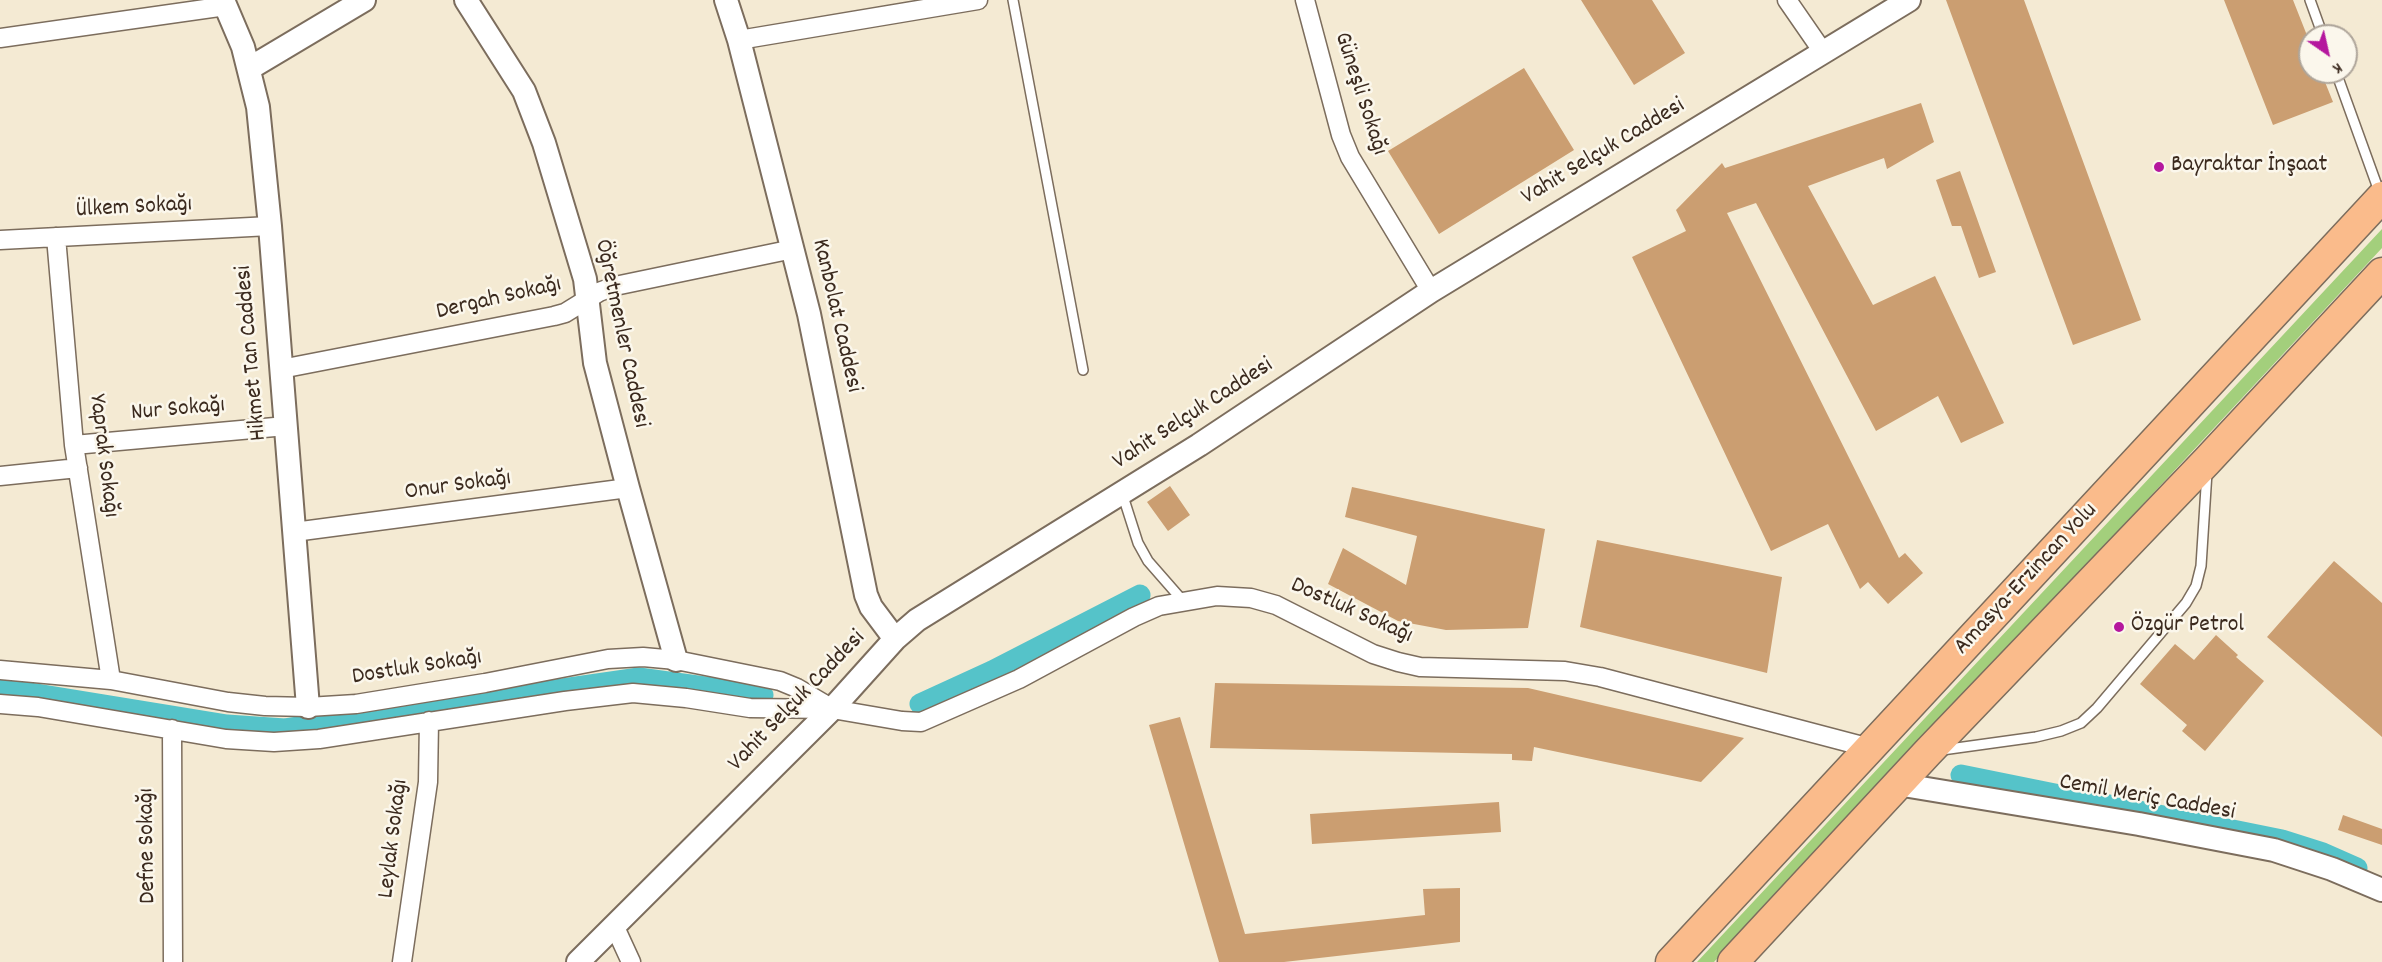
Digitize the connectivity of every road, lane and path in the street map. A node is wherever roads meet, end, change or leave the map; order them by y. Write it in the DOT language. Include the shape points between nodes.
graph roads {
  1 [pos="364,0"];
  2 [pos="466,0"];
  3 [pos="726,0"];
  4 [pos="978,0"];
  5 [pos="1013,0"];
  6 [pos="1305,0"];
  7 [pos="1787,0"];
  8 [pos="1909,0"];
  9 [pos="2310,0"];
  10 [pos="224,3"];
  11 [pos="2319,24"];
  12 [pos="0,38"];
  13 [pos="739,40"];
  14 [pos="1823,52"];
  15 [pos="250,68"];
  16 [pos="2340,84"];
  17 [pos="2382,198"];
  18 [pos="270,226"];
  19 [pos="56,237"];
  20 [pos="0,240"];
  21 [pos="792,249"];
  22 [pos="2382,273"];
  23 [pos="1431,291"];
  24 [pos="588,299"];
  25 [pos="281,369"];
  26 [pos="1083,370"];
  27 [pos="286,426"];
  28 [pos="74,444"];
  29 [pos="2207,461"];
  30 [pos="78,468"];
  31 [pos="0,477"];
  32 [pos="628,488"];
  33 [pos="1122,493"];
  34 [pos="294,532"];
  35 [pos="1184,602"];
  36 [pos="895,639"];
  37 [pos="676,660"];
  38 [pos="0,670"];
  39 [pos="111,680"];
  40 [pos="0,704"];
  41 [pos="308,707"];
  42 [pos="832,709"];
  43 [pos="429,721"];
  44 [pos="172,729"];
  45 [pos="1870,748"];
  46 [pos="1928,752"];
  47 [pos="1897,784"];
  48 [pos="2382,890"];
  49 [pos="614,925"];
  50 [pos="173,962"];
  51 [pos="402,962"];
  52 [pos="578,962"];
  53 [pos="631,962"];
  54 [pos="1671,962"];
  55 [pos="1733,962"];
  1 -- 15 [label="street"];
  2 -- 24 [label="street, Öğretmenler Caddesi" via="519,83 536,118"];
  3 -- 13 [label="street, Kanbolat Caddesi"];
  4 -- 13 [label="street"];
  5 -- 26 [label="lane"];
  6 -- 23 [label="street, Güneşli Sokağı" via="1350,157"];
  7 -- 14 [label="street"];
  8 -- 14 [label="street, Vahit Selçuk Caddesi"];
  9 -- 11 [label="lane"];
  10 -- 12 [label="street"];
  10 -- 15 [label="street, Hikmet Tan Caddesi"];
  13 -- 21 [label="street, Kanbolat Caddesi"];
  14 -- 23 [label="street, Vahit Selçuk Caddesi"];
  15 -- 18 [label="street, Hikmet Tan Caddesi" via="258,106"];
  16 -- 17 [label="lane"];
  17 -- 45 [label="highway, Amasya-Erzincan Yolu"];
  18 -- 19 [label="street, Ülkem Sokağı"];
  18 -- 25 [label="street, Hikmet Tan Caddesi"];
  19 -- 20 [label="street, Ülkem Sokağı"];
  19 -- 28 [label="street, Yaprak Sokağı"];
  21 -- 24 [label="street, Dergah Sokağı" via="636,280"];
  21 -- 36 [label="street, Kanbolat Caddesi" via="823,377 866,595"];
  22 -- 29 [label="highway, Amasya-Erzincan Yolu"];
  23 -- 33 [label="street, Vahit Selçuk Caddesi"];
  24 -- 25 [label="street, Dergah Sokağı" via="554,316"];
  24 -- 32 [label="street, Öğretmenler Caddesi" via="595,363"];
  25 -- 27 [label="street, Hikmet Tan Caddesi"];
  27 -- 28 [label="street, Nur Sokağı"];
  27 -- 34 [label="street, Hikmet Tan Caddesi"];
  28 -- 30 [label="street, Yaprak Sokağı"];
  29 -- 46 [label="highway, Amasya-Erzincan Yolu"];
  29 -- 46 [label="lane" via="2201,566 2196,586 2097,708 2080,723 2036,738"];
  30 -- 31 [label="street"];
  30 -- 39 [label="street, Yaprak Sokağı"];
  32 -- 34 [label="street, Onur Sokağı"];
  32 -- 37 [label="street, Öğretmenler Caddesi"];
  33 -- 35 [label="lane" via="1148,561"];
  33 -- 36 [label="street, Vahit Selçuk Caddesi" via="917,620"];
  34 -- 41 [label="street, Hikmet Tan Caddesi"];
  35 -- 42 [label="street, Dostluk Sokağı" via="1159,606 1134,617 1019,679 921,722"];
  35 -- 45 [label="street, Dostluk Sokağı" via="1217,596 1251,598 1276,605 1373,654 1398,662 1420,667 1565,671 1600,677"];
  36 -- 42 [label="street, Vahit Selçuk Caddesi"];
  37 -- 41 [label="street, Dostluk Sokağı" via="608,659 356,704"];
  37 -- 42 [label="street, Dostluk Sokağı" via="780,681"];
  38 -- 39 [label="street, Dostluk Sokağı"];
  39 -- 41 [label="street, Dostluk Sokağı" via="228,702"];
  40 -- 44 [label="street, Dostluk Sokağı"];
  42 -- 43 [label="street, Dostluk Sokağı" via="750,708 633,693"];
  42 -- 49 [label="street, Vahit Selçuk Caddesi"];
  43 -- 44 [label="street, Dostluk Sokağı" via="319,739 274,742 226,739"];
  43 -- 51 [label="street, Leylak Sokağı" via="428,782"];
  44 -- 50 [label="street, Defne Sokağı"];
  45 -- 54 [label="highway, Amasya-Erzincan Yolu"];
  46 -- 47 [label="highway, Amasya-Erzincan Yolu"];
  47 -- 48 [label="street, Cemil Meriç Caddesi" via="2274,850"];
  47 -- 55 [label="highway, Amasya-Erzincan Yolu"];
  49 -- 52 [label="street, Vahit Selçuk Caddesi"];
  49 -- 53 [label="street"];
}
